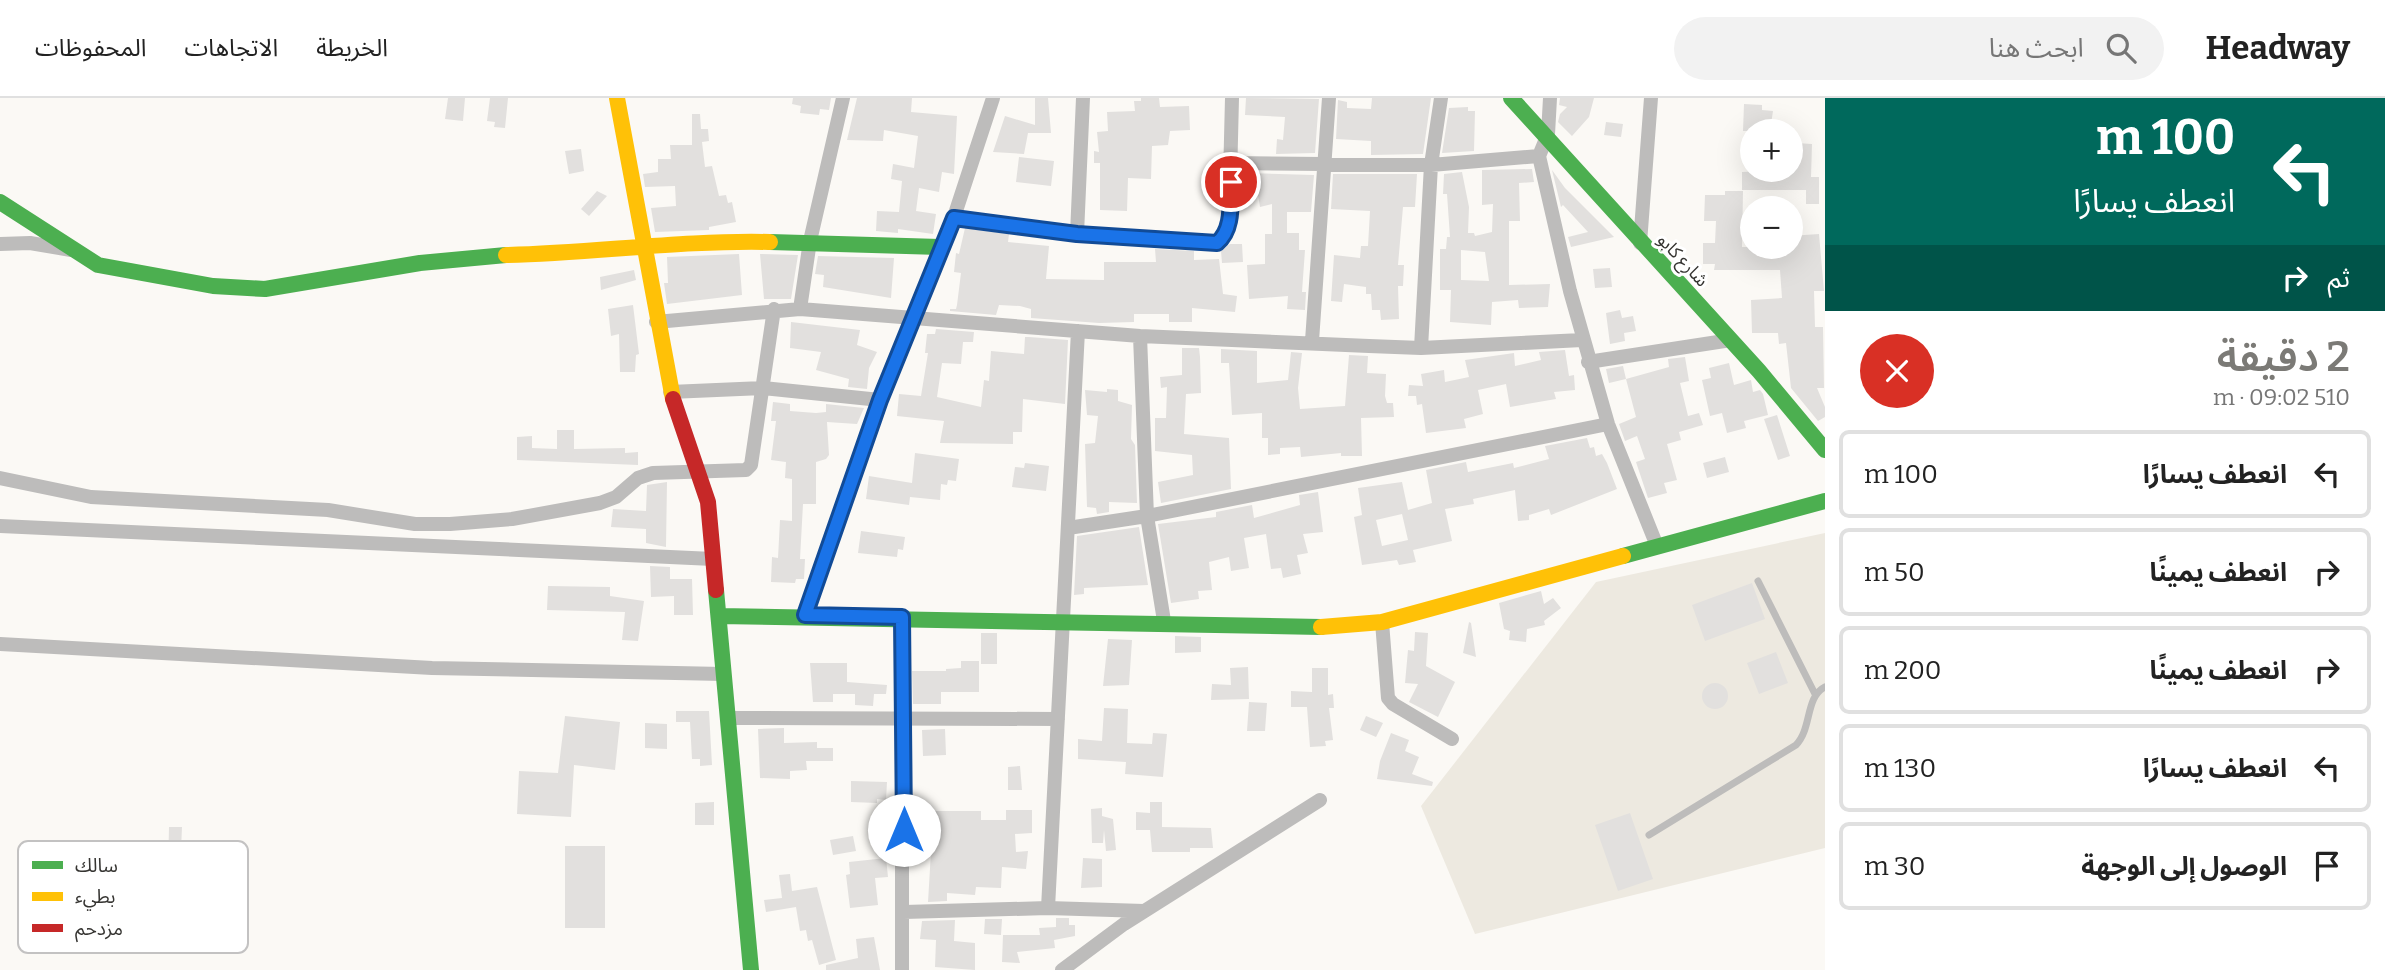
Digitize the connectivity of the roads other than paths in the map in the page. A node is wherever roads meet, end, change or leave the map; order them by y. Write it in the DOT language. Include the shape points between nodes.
graph roads {
  1 [pos="617,98"];
  2 [pos="843,98"];
  3 [pos="993,98"];
  4 [pos="1083,98"];
  5 [pos="1232,98"];
  6 [pos="1329,98"];
  7 [pos="1441,98"];
  8 [pos="1511,98"];
  9 [pos="1550,98"];
  10 [pos="1651,98"];
  11 [pos="1548,134"];
  12 [pos="1539,156"];
  13 [pos="1231,163"];
  14 [pos="1325,165"];
  15 [pos="1432,165"];
  16 [pos="0,202"];
  17 [pos="954,218"];
  18 [pos="1077,234"];
  19 [pos="810,242"];
  20 [pos="1640,243"];
  21 [pos="0,244"];
  22 [pos="642,245"];
  23 [pos="940,247"];
  24 [pos="76,251"];
  25 [pos="774,309"];
  26 [pos="800,309"];
  27 [pos="916,317"];
  28 [pos="656,322"];
  29 [pos="1078,331"];
  30 [pos="1140,336"];
  31 [pos="1582,340"];
  32 [pos="1312,341"];
  33 [pos="1731,341"];
  34 [pos="1422,348"];
  35 [pos="1588,362"];
  36 [pos="763,388"];
  37 [pos="670,393"];
  38 [pos="880,400"];
  39 [pos="1608,424"];
  40 [pos="1825,450"];
  41 [pos="699,471"];
  42 [pos="0,478"];
  43 [pos="1825,501"];
  44 [pos="1147,516"];
  45 [pos="0,526"];
  46 [pos="1068,528"];
  47 [pos="1657,546"];
  48 [pos="713,559"];
  49 [pos="1758,581"];
  50 [pos="805,615"];
  51 [pos="719,616"];
  52 [pos="902,617"];
  53 [pos="1063,620"];
  54 [pos="1164,621"];
  55 [pos="1382,622"];
  56 [pos="0,644"];
  57 [pos="723,674"];
  58 [pos="1825,687"];
  59 [pos="1815,694"];
  60 [pos="728,718"];
  61 [pos="1058,719"];
  62 [pos="903,721"];
  63 [pos="1452,739"];
  64 [pos="1320,800"];
  65 [pos="1649,835"];
  66 [pos="1048,908"];
  67 [pos="1145,911"];
  68 [pos="904,912"];
  69 [pos="751,970"];
  70 [pos="902,970"];
  71 [pos="1062,970"];
  1 -- 22 [label="street"];
  2 -- 19 [label="street"];
  3 -- 17 [label="street"];
  4 -- 18 [label="street"];
  5 -- 13 [label="street"];
  6 -- 14 [label="street"];
  7 -- 15 [label="street"];
  8 -- 11 [label="street, شارع كابو"];
  9 -- 11 [label="street"];
  10 -- 20 [label="street"];
  11 -- 12 [label="street"];
  11 -- 20 [label="street, شارع كابو"];
  12 -- 15 [label="street"];
  12 -- 31 [label="street"];
  13 -- 14 [label="street"];
  13 -- 18 [label="street" via="1229,220 1225,236 1217,243"];
  14 -- 15 [label="street"];
  14 -- 32 [label="street"];
  15 -- 34 [label="street"];
  16 -- 24 [label="street"];
  17 -- 18 [label="street"];
  17 -- 23 [label="street"];
  19 -- 22 [label="street"];
  19 -- 23 [label="street"];
  19 -- 26 [label="street"];
  20 -- 33 [label="street, شارع كابو"];
  21 -- 24 [label="street" via="30,243"];
  22 -- 24 [label="street" via="420,263 265,289 213,286 114,269"];
  22 -- 28 [label="street"];
  23 -- 27 [label="street"];
  25 -- 26 [label="street"];
  25 -- 28 [label="street"];
  25 -- 36 [label="street"];
  26 -- 27 [label="street"];
  27 -- 29 [label="street"];
  27 -- 38 [label="street"];
  28 -- 37 [label="street"];
  29 -- 30 [label="street"];
  29 -- 46 [label="street"];
  30 -- 32 [label="street"];
  30 -- 44 [label="street"];
  31 -- 34 [label="street"];
  31 -- 35 [label="street"];
  32 -- 34 [label="street"];
  33 -- 35 [label="street"];
  33 -- 40 [label="street, شارع كابو"];
  35 -- 39 [label="street"];
  36 -- 37 [label="street"];
  36 -- 38 [label="street"];
  36 -- 41 [label="street" via="751,466 746,470"];
  37 -- 41 [label="street"];
  38 -- 50 [label="street"];
  39 -- 44 [label="street"];
  39 -- 47 [label="street"];
  41 -- 42 [label="street" via="653,472 600,503 512,519 450,524 415,524 328,510 91,497"];
  41 -- 48 [label="street" via="708,502"];
  43 -- 47 [label="street"];
  44 -- 46 [label="street"];
  44 -- 54 [label="street"];
  45 -- 48 [label="street"];
  46 -- 53 [label="street"];
  47 -- 55 [label="street"];
  48 -- 51 [label="street"];
  49 -- 59 [label="lane"];
  50 -- 51 [label="street"];
  50 -- 52 [label="street"];
  51 -- 57 [label="street"];
  52 -- 53 [label="street"];
  52 -- 62 [label="street"];
  53 -- 54 [label="street"];
  53 -- 61 [label="street"];
  54 -- 55 [label="street" via="1299,628"];
  55 -- 63 [label="street" via="1388,698"];
  56 -- 57 [label="street" via="432,668"];
  57 -- 60 [label="street"];
  58 -- 59 [label="lane"];
  59 -- 65 [label="lane" via="1805,732 1796,745"];
  60 -- 62 [label="street"];
  60 -- 69 [label="street"];
  61 -- 62 [label="street"];
  61 -- 66 [label="street"];
  62 -- 68 [label="street"];
  64 -- 67 [label="street"];
  66 -- 67 [label="street"];
  66 -- 68 [label="street"];
  67 -- 71 [label="street"];
  68 -- 70 [label="street"];
}
